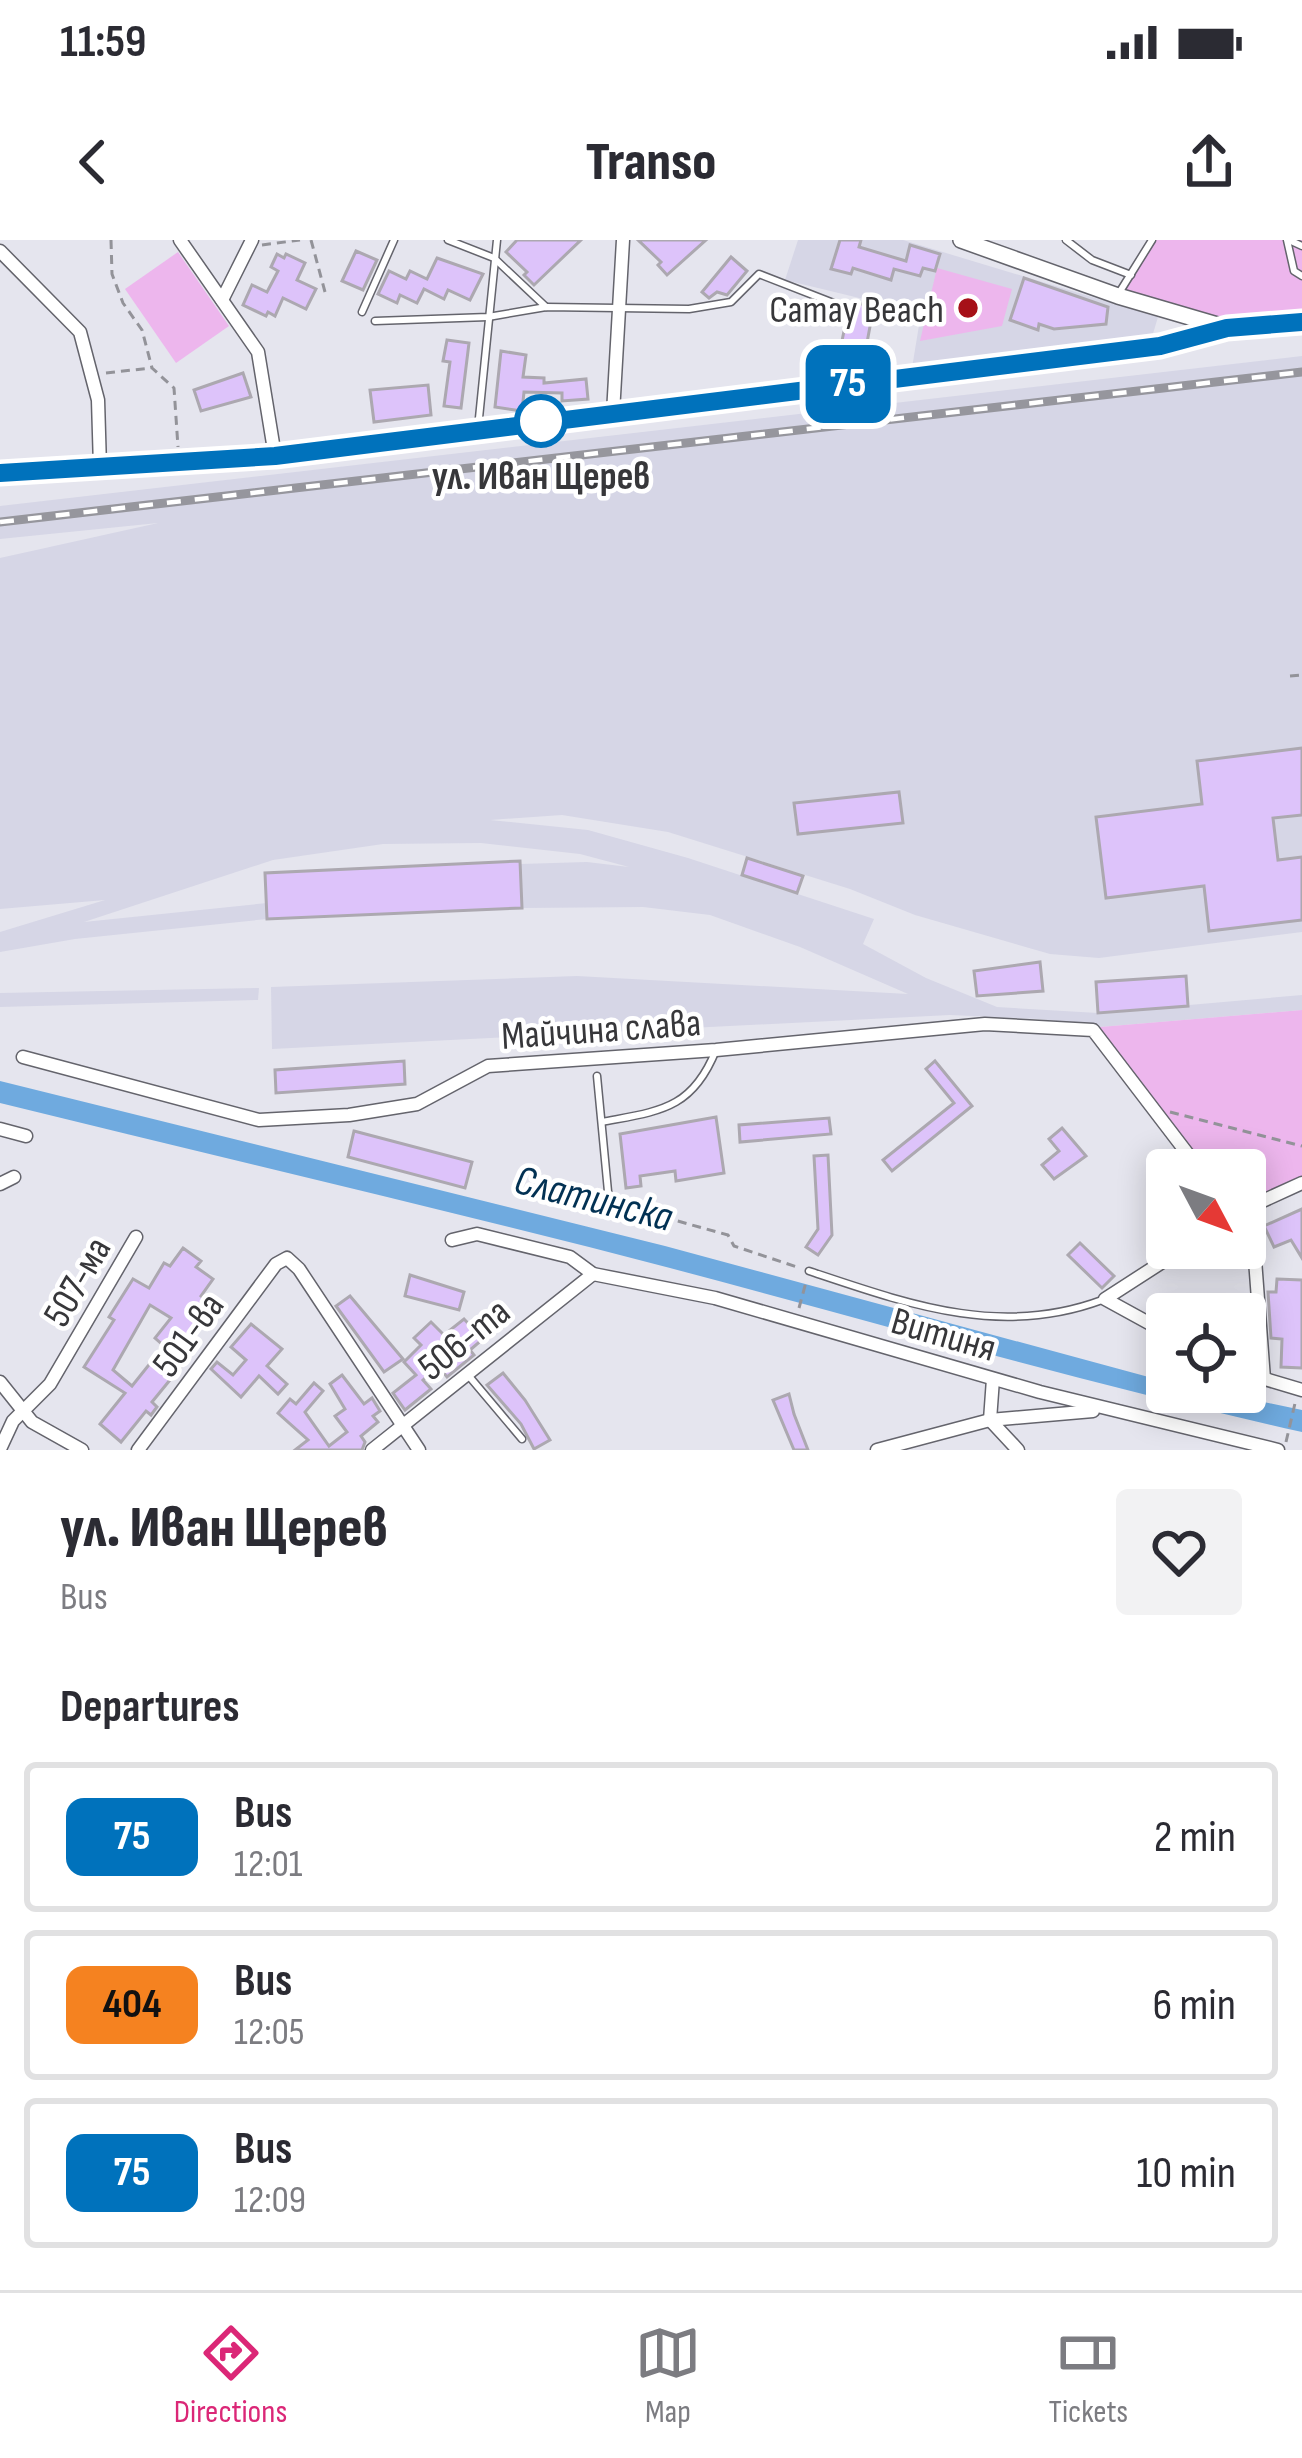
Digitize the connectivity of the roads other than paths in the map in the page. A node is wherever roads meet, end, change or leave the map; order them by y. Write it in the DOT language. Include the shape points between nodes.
graph roads {
  1 [pos="180,240"];
  2 [pos="394,240"];
  3 [pos="448,240"];
  4 [pos="497,240"];
  5 [pos="623,240"];
  6 [pos="961,240"];
  7 [pos="1066,240"];
  8 [pos="1152,240"];
  9 [pos="1288,240"];
  10 [pos="250,243"];
  11 [pos="1302,246"];
  12 [pos="0,251"];
  13 [pos="494,258"];
  14 [pos="1131,275"];
  15 [pos="1302,276"];
  16 [pos="1118,296"];
  17 [pos="222,300"];
  18 [pos="836,304"];
  19 [pos="547,307"];
  20 [pos="618,307"];
  21 [pos="362,312"];
  22 [pos="488,317"];
  23 [pos="375,321"];
  24 [pos="1302,322"];
  25 [pos="1227,328"];
  26 [pos="614,413"];
  27 [pos="478,428"];
  28 [pos="275,456"];
  29 [pos="100,466"];
  30 [pos="0,473"];
  31 [pos="716,1050"];
  32 [pos="23,1057"];
  33 [pos="597,1076"];
  34 [pos="602,1122"];
  35 [pos="0,1129"];
  36 [pos="26,1136"];
  37 [pos="1184,1149"];
  38 [pos="14,1177"];
  39 [pos="0,1184"];
  40 [pos="1302,1184"];
  41 [pos="609,1202"];
  42 [pos="1266,1203"];
  43 [pos="136,1237"];
  44 [pos="452,1240"];
  45 [pos="1151,1269"];
  46 [pos="809,1271"];
  47 [pos="593,1274"];
  48 [pos="1105,1299"];
  49 [pos="1146,1321"];
  50 [pos="468,1375"];
  51 [pos="993,1378"];
  52 [pos="1266,1380"];
  53 [pos="0,1382"];
  54 [pos="1300,1389"];
  55 [pos="23,1411"];
  56 [pos="1112,1411"];
  57 [pos="990,1420"];
  58 [pos="402,1426"];
  59 [pos="523,1439"];
  60 [pos="0,1449"];
  61 [pos="1272,1449"];
  62 [pos="82,1450"];
  63 [pos="139,1450"];
  64 [pos="372,1450"];
  65 [pos="418,1450"];
  66 [pos="877,1450"];
  67 [pos="1018,1450"];
  1 -- 17 [label="street"];
  2 -- 21 [label="lane"];
  3 -- 13 [label="lane"];
  4 -- 13 [label="lane"];
  5 -- 20 [label="street"];
  6 -- 16 [label="street"];
  7 -- 14 [label="lane"];
  8 -- 14 [label="lane"];
  9 -- 11 [label="lane"];
  9 -- 15 [label="lane"];
  10 -- 17 [label="street"];
  12 -- 29 [label="street" via="80,332 98,400"];
  13 -- 19 [label="lane"];
  13 -- 22 [label="lane"];
  14 -- 16 [label="lane"];
  16 -- 25 [label="street"];
  17 -- 28 [label="street" via="258,352"];
  18 -- 20 [label="lane" via="759,274 731,302"];
  19 -- 20 [label="lane"];
  19 -- 22 [label="lane"];
  20 -- 26 [label="street"];
  22 -- 23 [label="lane"];
  22 -- 27 [label="lane"];
  24 -- 25 [label="street"];
  25 -- 26 [label="street" via="1160,346"];
  26 -- 27 [label="street"];
  27 -- 28 [label="street"];
  28 -- 29 [label="street"];
  29 -- 30 [label="street"];
  31 -- 32 [label="street, Майчина слава" via="488,1066 417,1104 259,1120"];
  31 -- 34 [label="lane" via="688,1096 666,1109"];
  31 -- 37 [label="street, Майчина слава" via="985,1024 1093,1030"];
  33 -- 34 [label="lane"];
  34 -- 41 [label="lane"];
  35 -- 36 [label="street"];
  38 -- 39 [label="street"];
  40 -- 42 [label="street"];
  43 -- 55 [label="street, 507-ма" via="50,1384"];
  44 -- 47 [label="street, Витиня" via="477,1234 570,1257"];
  45 -- 48 [label="street"];
  46 -- 48 [label="lane, Витиня" via="989,1319 1063,1315"];
  47 -- 50 [label="street, 506-та"];
  47 -- 51 [label="street, Витиня" via="715,1298"];
  48 -- 49 [label="street"];
  50 -- 58 [label="street, 506-та"];
  50 -- 59 [label="lane"];
  51 -- 56 [label="street, Витиня"];
  51 -- 57 [label="street"];
  52 -- 54 [label="street"];
  53 -- 55 [label="street"];
  55 -- 60 [label="street, 507-ма"];
  55 -- 62 [label="street"];
  56 -- 57 [label="street"];
  56 -- 61 [label="street, Витиня"];
  57 -- 66 [label="street"];
  57 -- 67 [label="street"];
  58 -- 63 [label="street, 501-ва" via="287,1258"];
  58 -- 64 [label="street, 506-та"];
  58 -- 65 [label="street"];
}
